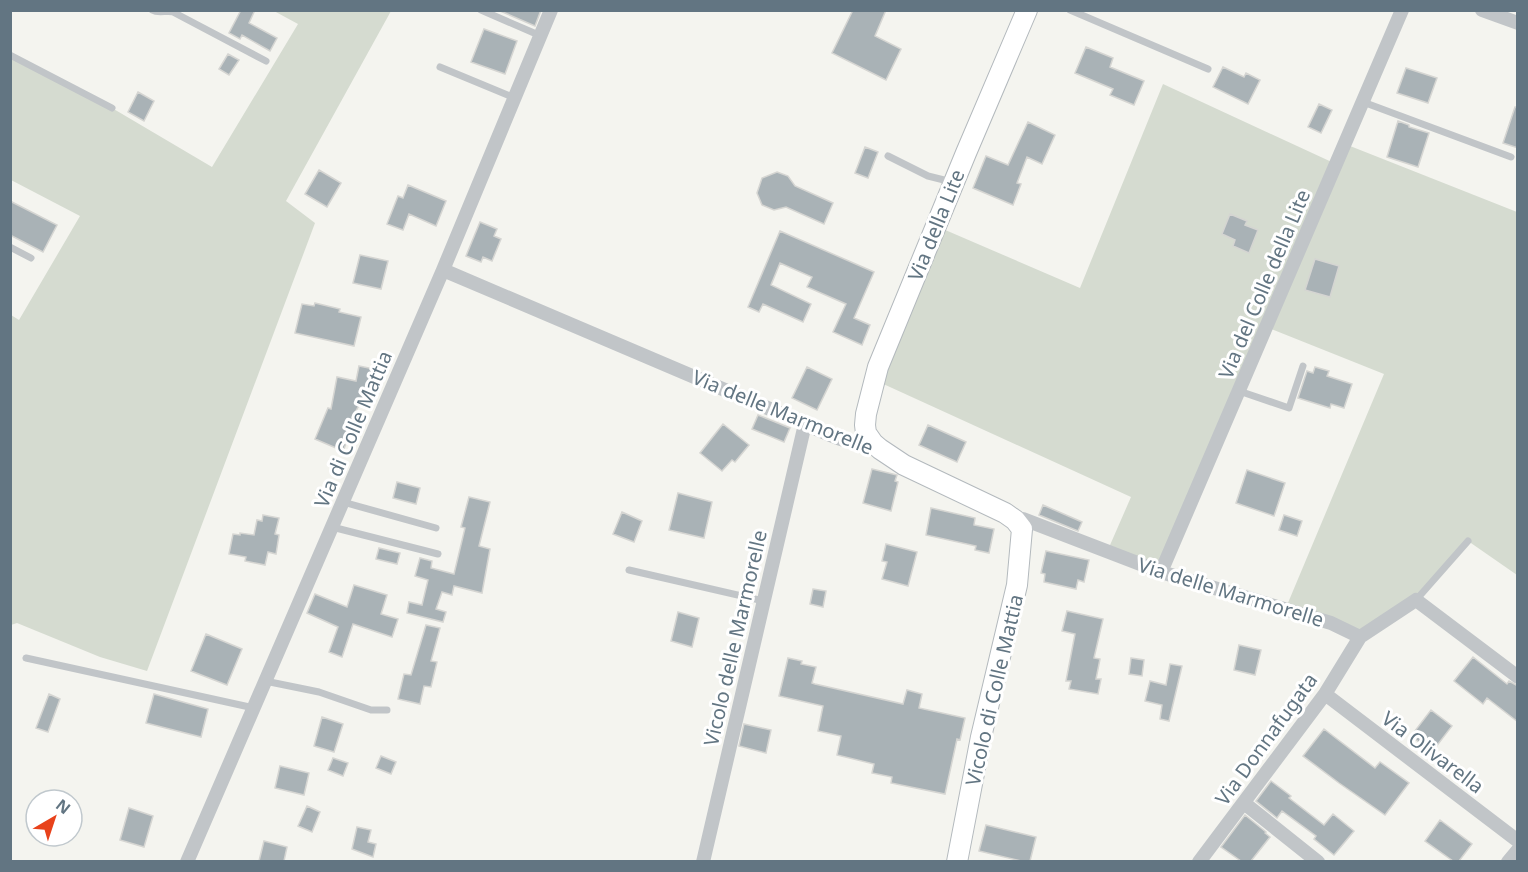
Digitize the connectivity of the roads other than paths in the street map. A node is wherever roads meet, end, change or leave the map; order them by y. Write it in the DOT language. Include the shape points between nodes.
graph roads {
  1 [pos="152,10"];
  2 [pos="481,10"];
  3 [pos="551,10"];
  4 [pos="1027,10"];
  5 [pos="1070,10"];
  6 [pos="1402,10"];
  7 [pos="1482,10"];
  8 [pos="1518,23"];
  9 [pos="541,36"];
  10 [pos="10,55"];
  11 [pos="266,61"];
  12 [pos="440,68"];
  13 [pos="1208,69"];
  14 [pos="515,98"];
  15 [pos="1363,102"];
  16 [pos="112,108"];
  17 [pos="888,156"];
  18 [pos="1511,158"];
  19 [pos="954,183"];
  20 [pos="10,247"];
  21 [pos="30,258"];
  22 [pos="443,270"];
  23 [pos="1303,366"];
  24 [pos="1239,391"];
  25 [pos="805,424"];
  26 [pos="873,443"];
  27 [pos="342,502"];
  28 [pos="1015,520"];
  29 [pos="332,527"];
  30 [pos="436,528"];
  31 [pos="1468,541"];
  32 [pos="438,554"];
  33 [pos="629,570"];
  34 [pos="1161,572"];
  35 [pos="1416,600"];
  36 [pos="764,601"];
  37 [pos="1360,636"];
  38 [pos="26,658"];
  39 [pos="1518,677"];
  40 [pos="265,681"];
  41 [pos="1325,694"];
  42 [pos="254,708"];
  43 [pos="387,710"];
  44 [pos="1244,803"];
  45 [pos="1518,841"];
  46 [pos="1518,850"];
  47 [pos="187,861"];
  48 [pos="703,861"];
  49 [pos="957,861"];
  50 [pos="1199,861"];
  51 [pos="1318,861"];
  52 [pos="1508,861"];
  1 -- 11 [label="lane" via="173,12"];
  2 -- 9 [label="lane"];
  3 -- 9 [label="street, Via di Colle Mattia"];
  4 -- 19 [label="street, Via della Lite"];
  5 -- 13 [label="lane"];
  6 -- 15 [label="street, Via del Colle della Lite"];
  7 -- 8 [label="street"];
  9 -- 14 [label="street, Via di Colle Mattia"];
  10 -- 16 [label="lane"];
  12 -- 14 [label="lane"];
  14 -- 22 [label="street, Via di Colle Mattia"];
  15 -- 18 [label="lane"];
  15 -- 24 [label="street, Via del Colle della Lite"];
  17 -- 19 [label="lane" via="928,176"];
  19 -- 26 [label="street, Via della Lite" via="878,367 865,425"];
  20 -- 21 [label="lane"];
  22 -- 25 [label="street, Via delle Marmorelle"];
  22 -- 27 [label="street, Via di Colle Mattia"];
  23 -- 24 [label="lane" via="1289,408"];
  24 -- 34 [label="street, Via del Colle della Lite"];
  25 -- 26 [label="street, Via delle Marmorelle" via="850,442 866,446"];
  25 -- 36 [label="street, Vicolo delle Marmorelle"];
  26 -- 28 [label="street, Via delle Marmorelle" via="904,465"];
  27 -- 29 [label="street, Via di Colle Mattia"];
  27 -- 30 [label="lane"];
  28 -- 34 [label="street, Via delle Marmorelle" via="1023,519"];
  28 -- 49 [label="street, Vicolo di Colle Mattia" via="1022,529 1017,585"];
  29 -- 32 [label="lane"];
  29 -- 40 [label="street, Via di Colle Mattia"];
  31 -- 35 [label="lane"];
  33 -- 36 [label="lane"];
  34 -- 37 [label="street, Via delle Marmorelle" via="1331,623"];
  35 -- 37 [label="street"];
  35 -- 39 [label="street"];
  36 -- 48 [label="street, Vicolo delle Marmorelle"];
  37 -- 41 [label="street, Via Donnafugata"];
  38 -- 42 [label="lane"];
  40 -- 42 [label="street, Via di Colle Mattia"];
  40 -- 43 [label="lane" via="327,694 371,710"];
  41 -- 44 [label="street, Via Donnafugata"];
  41 -- 45 [label="street, Via Olivarella"];
  42 -- 47 [label="street, Via di Colle Mattia"];
  44 -- 50 [label="street, Via Donnafugata"];
  44 -- 51 [label="street"];
  46 -- 52 [label="street"];
}
